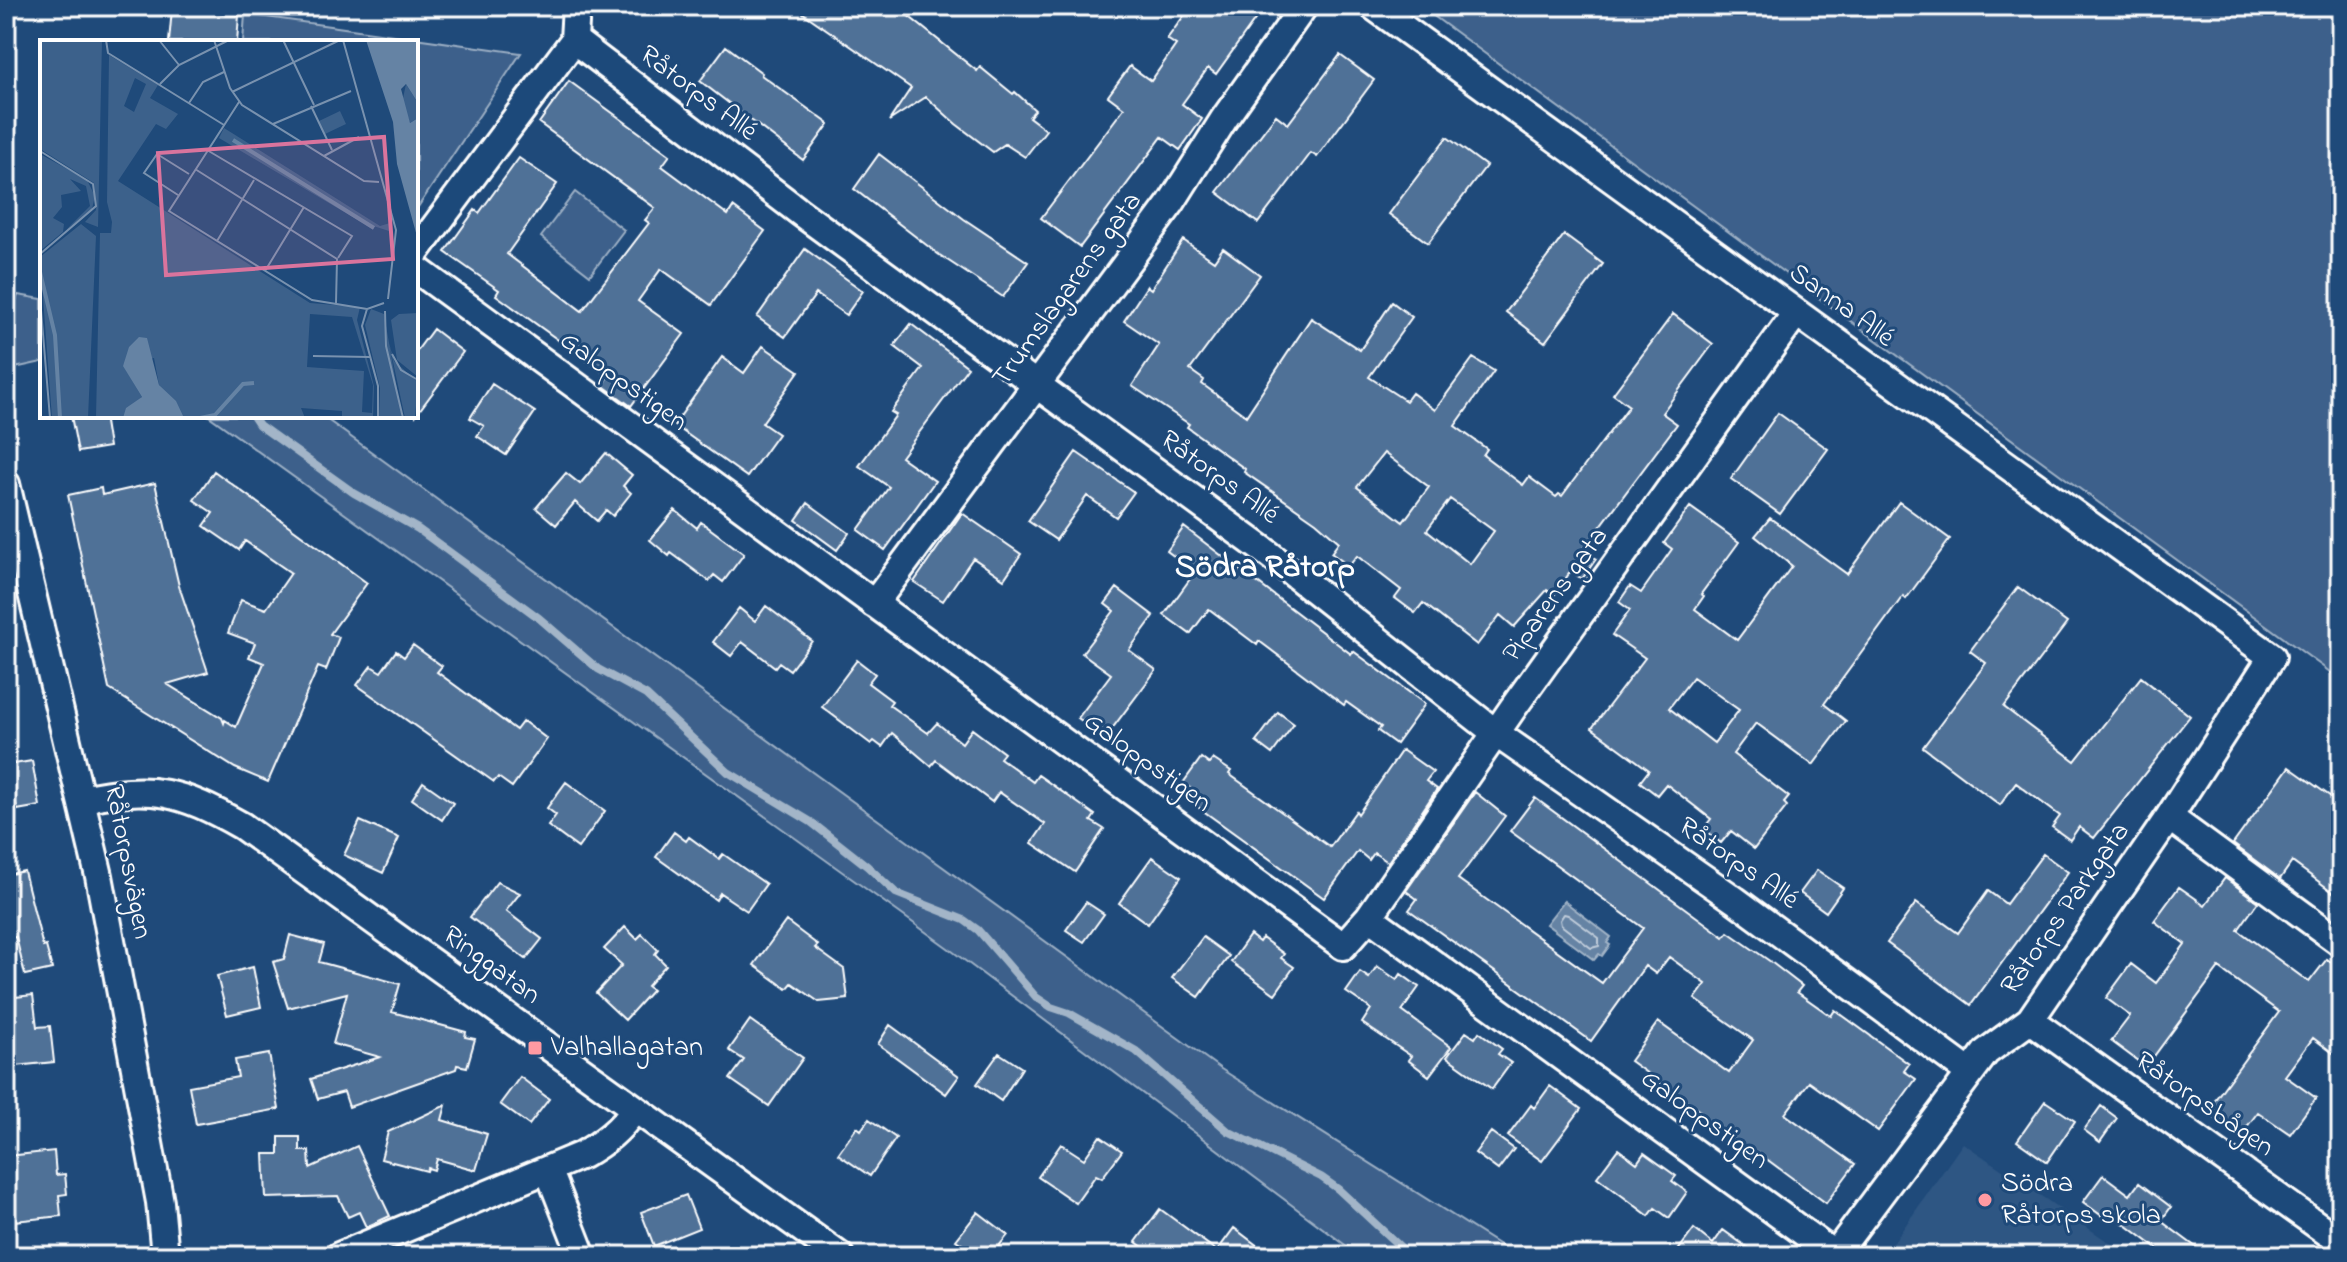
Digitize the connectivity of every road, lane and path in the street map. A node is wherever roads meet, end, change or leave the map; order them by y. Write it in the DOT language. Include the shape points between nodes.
graph roads {
  1 [pos="576,6"];
  2 [pos="1304,6"];
  3 [pos="1373,6"];
  4 [pos="574,40"];
  5 [pos="418,249"];
  6 [pos="418,270"];
  7 [pos="1796,313"];
  8 [pos="1038,386"];
  9 [pos="6,484"];
  10 [pos="874,604"];
  11 [pos="2272,657"];
  12 [pos="1497,734"];
  13 [pos="82,799"];
  14 [pos="2169,817"];
  15 [pos="1369,917"];
  16 [pos="2341,943"];
  17 [pos="2030,1020"];
  18 [pos="1970,1073"];
  19 [pos="635,1109"];
  20 [pos="548,1169"];
  21 [pos="2341,1242"];
  22 [pos="165,1256"];
  23 [pos="339,1256"];
  24 [pos="582,1256"];
  25 [pos="840,1256"];
  26 [pos="1834,1256"];
  1 -- 4 [label="street"];
  2 -- 8 [label="street, Trumslagarens gata" via="1171,203"];
  3 -- 7 [label="street, Sanna Allé"];
  4 -- 5 [label="street"];
  4 -- 8 [label="street, Råtorps Allé"];
  6 -- 10 [label="street, Galoppstigen"];
  7 -- 11 [label="street, Sanna Allé"];
  7 -- 12 [label="street, Piparens gata"];
  8 -- 10 [label="street, Trumslagarens gata"];
  8 -- 12 [label="street, Råtorps Allé" via="1266,552"];
  9 -- 13 [label="street, Råtorpsvägen"];
  10 -- 15 [label="street, Galoppstigen" via="1343,946"];
  11 -- 14 [label="street, Råtorps Parkgata"];
  12 -- 15 [label="street, Piparens gata"];
  12 -- 18 [label="street, Råtorps Allé"];
  13 -- 19 [label="street, Ringgatan" via="122,790 175,795 242,826"];
  13 -- 22 [label="street, Råtorpsvägen" via="157,1187"];
  14 -- 16 [label="street"];
  14 -- 17 [label="street, Råtorps Parkgata"];
  15 -- 26 [label="street, Galoppstigen"];
  17 -- 18 [label="street, Råtorps Parkgata" via="1986,1052"];
  17 -- 21 [label="street, Råtorpsbågen"];
  18 -- 26 [label="street, Råtorps Parkgata"];
  19 -- 20 [label="street" via="605,1143"];
  19 -- 25 [label="street, Ringgatan"];
  20 -- 23 [label="street"];
  20 -- 24 [label="street"];
}
